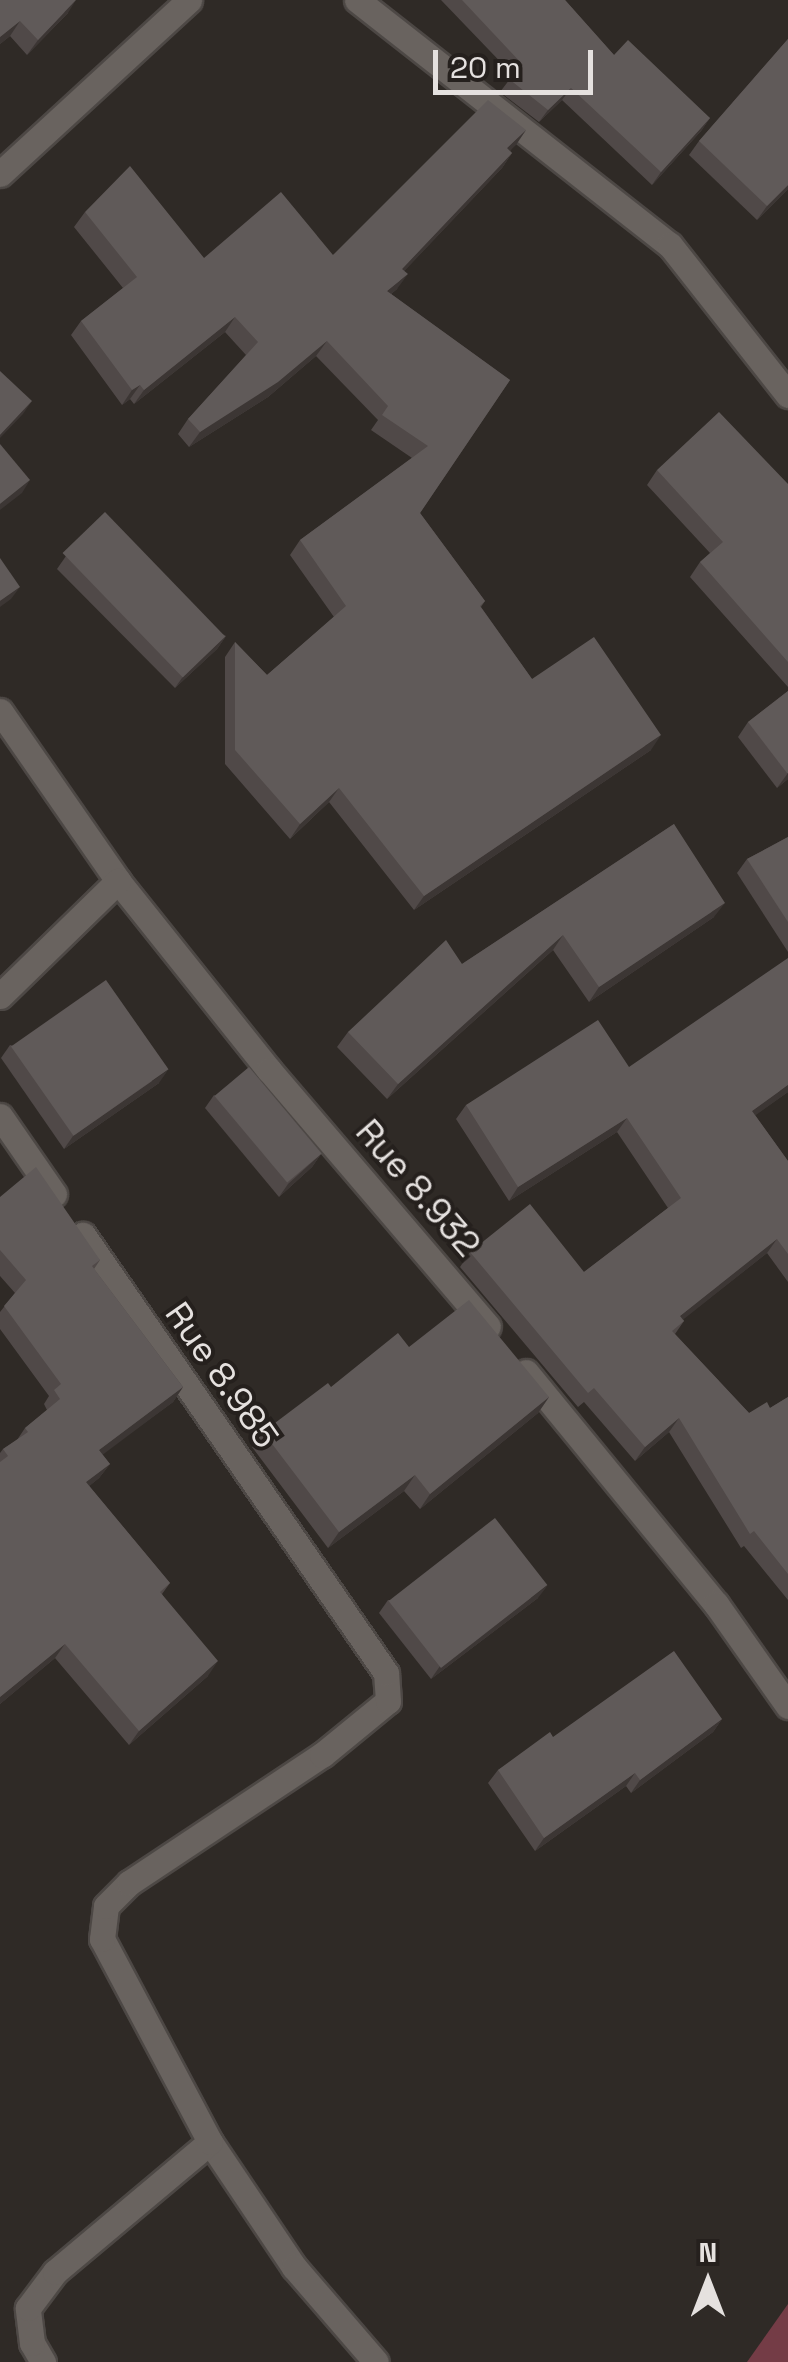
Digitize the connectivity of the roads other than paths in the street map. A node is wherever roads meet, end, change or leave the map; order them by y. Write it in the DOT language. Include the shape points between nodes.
graph roads {
  1 [pos="189,0"];
  2 [pos="356,0"];
  3 [pos="0,174"];
  4 [pos="788,395"];
  5 [pos="0,712"];
  6 [pos="118,881"];
  7 [pos="0,996"];
  8 [pos="0,1116"];
  9 [pos="788,1706"];
  10 [pos="210,2142"];
  11 [pos="43,2362"];
  12 [pos="376,2362"];
  1 -- 3 [label="street"];
  2 -- 4 [label="street" via="670,246"];
  5 -- 6 [label="street, Rue 8.932"];
  6 -- 7 [label="street"];
  6 -- 9 [label="street, Rue 8.932" via="716,1604"];
  8 -- 10 [label="street, Rue 8.985" via="386,1673 388,1701 368,1719 129,1883 106,1906 102,1940"];
  10 -- 11 [label="street" via="55,2272 28,2308 32,2343"];
  10 -- 12 [label="street" via="294,2267"];
}
